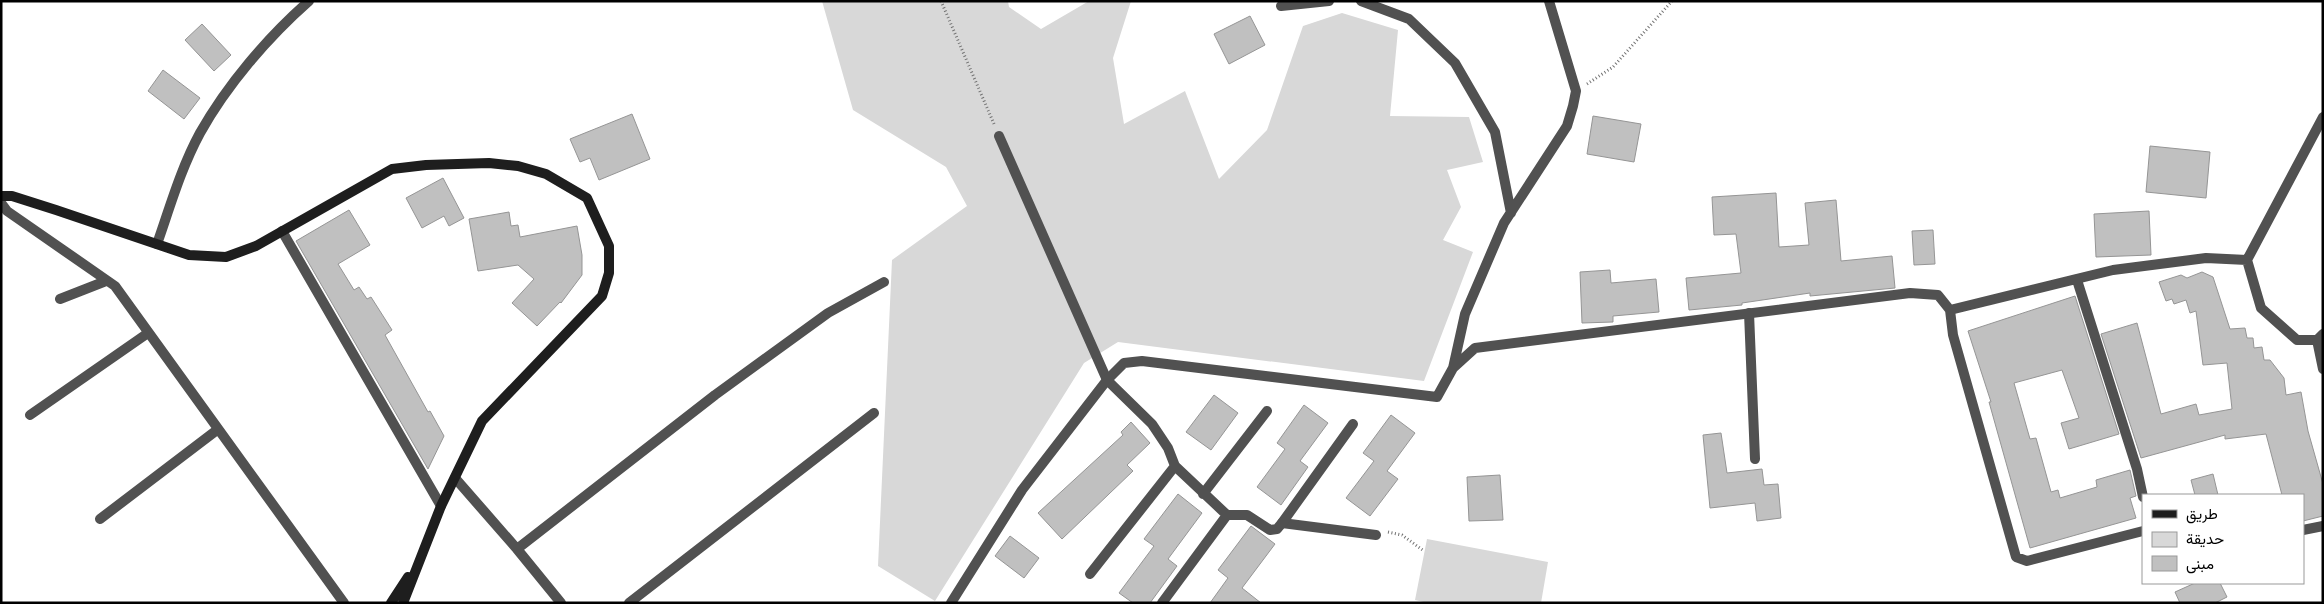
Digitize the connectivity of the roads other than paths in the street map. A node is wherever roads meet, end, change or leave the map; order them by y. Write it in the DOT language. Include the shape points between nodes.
graph roads {
  1 [pos="309,1"];
  2 [pos="1328,1"];
  3 [pos="1362,1"];
  4 [pos="1549,1"];
  5 [pos="1281,6"];
  6 [pos="2323,117"];
  7 [pos="999,136"];
  8 [pos="1,196"];
  9 [pos="1,203"];
  10 [pos="1511,213"];
  11 [pos="282,231"];
  12 [pos="157,244"];
  13 [pos="2247,260"];
  14 [pos="106,280"];
  15 [pos="2077,280"];
  16 [pos="884,282"];
  17 [pos="60,299"];
  18 [pos="1950,310"];
  19 [pos="1749,314"];
  20 [pos="148,333"];
  21 [pos="2320,337"];
  22 [pos="1453,368"];
  23 [pos="2323,369"];
  24 [pos="1107,380"];
  25 [pos="1268,411"];
  26 [pos="874,413"];
  27 [pos="30,415"];
  28 [pos="1353,424"];
  29 [pos="217,430"];
  30 [pos="1755,458"];
  31 [pos="1175,466"];
  32 [pos="455,478"];
  33 [pos="1203,494"];
  34 [pos="2142,494"];
  35 [pos="442,506"];
  36 [pos="1227,515"];
  37 [pos="100,518"];
  38 [pos="1282,523"];
  39 [pos="2323,526"];
  40 [pos="2304,530"];
  41 [pos="2142,531"];
  42 [pos="1376,535"];
  43 [pos="517,549"];
  44 [pos="420,560"];
  45 [pos="1090,574"];
  46 [pos="344,603"];
  47 [pos="391,603"];
  48 [pos="403,603"];
  49 [pos="561,603"];
  50 [pos="629,603"];
  51 [pos="951,603"];
  52 [pos="1162,603"];
  1 -- 12 [label="street" via="283,24 200,133 178,182"];
  2 -- 5 [label="street"];
  3 -- 10 [label="street" via="1409,19 1455,62 1495,132"];
  4 -- 10 [label="street" via="1576,91 1567,126"];
  6 -- 13 [label="street"];
  7 -- 24 [label="street"];
  8 -- 12 [label="main road" via="12,196"];
  9 -- 14 [label="street"];
  10 -- 22 [label="street" via="1465,314"];
  11 -- 12 [label="main road" via="256,246 226,257 189,255"];
  11 -- 32 [label="main road" via="392,169 426,165 489,163 518,166 546,174 587,198 609,246 609,273 602,296 482,421"];
  11 -- 35 [label="street"];
  13 -- 15 [label="street" via="2206,258 2113,270"];
  13 -- 21 [label="street" via="2260,308 2297,340"];
  14 -- 17 [label="street"];
  14 -- 20 [label="street" via="115,286"];
  15 -- 18 [label="street"];
  15 -- 34 [label="street"];
  16 -- 43 [label="street" via="828,313 715,395"];
  18 -- 19 [label="street" via="1938,295 1910,293"];
  18 -- 41 [label="street" via="1952,335 2016,557 2027,561"];
  19 -- 22 [label="street" via="1475,348"];
  19 -- 30 [label="street"];
  20 -- 27 [label="street"];
  20 -- 29 [label="street"];
  21 -- 23 [label="street"];
  22 -- 24 [label="street" via="1437,397 1142,361 1124,364"];
  24 -- 31 [label="street" via="1152,424 1168,448"];
  24 -- 51 [label="street" via="1022,490"];
  25 -- 33 [label="street"];
  26 -- 50 [label="street"];
  28 -- 38 [label="street"];
  29 -- 37 [label="street"];
  29 -- 46 [label="street"];
  31 -- 33 [label="street"];
  31 -- 45 [label="street"];
  32 -- 35 [label="main road"];
  32 -- 43 [label="street"];
  33 -- 36 [label="street"];
  35 -- 44 [label="main road"];
  36 -- 38 [label="street" via="1247,515 1270,530 1277,529"];
  36 -- 52 [label="street"];
  38 -- 42 [label="street"];
  39 -- 40 [label="street"];
  43 -- 49 [label="street"];
  44 -- 47 [label="main road"];
  44 -- 48 [label="main road"];
}
